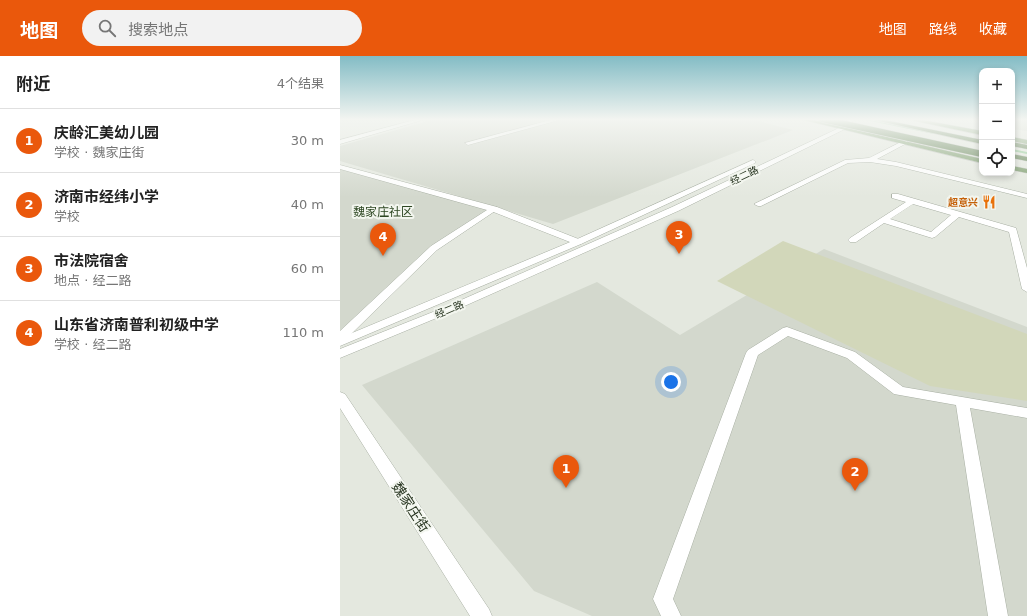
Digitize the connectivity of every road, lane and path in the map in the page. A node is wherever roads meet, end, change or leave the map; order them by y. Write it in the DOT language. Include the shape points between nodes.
graph roads {
  1 [pos="788,145"];
  2 [pos="807,145"];
  3 [pos="898,145"];
  4 [pos="917,145"];
  5 [pos="941,145"];
  6 [pos="964,145"];
  7 [pos="979,148"];
  8 [pos="1015,149"];
  9 [pos="1027,151"];
  10 [pos="979,153"];
  11 [pos="1015,157"];
  12 [pos="1027,159"];
  13 [pos="870,160"];
  14 [pos="979,160"];
  15 [pos="1015,162"];
  16 [pos="1027,164"];
  17 [pos="340,167"];
  18 [pos="1015,169"];
  19 [pos="1027,171"];
  20 [pos="895,196"];
  21 [pos="1027,196"];
  22 [pos="912,201"];
  23 [pos="758,204"];
  24 [pos="494,209"];
  25 [pos="957,214"];
  26 [pos="883,220"];
  27 [pos="853,240"];
  28 [pos="578,242"];
  29 [pos="1027,289"];
  30 [pos="340,338"];
  31 [pos="340,342"];
  32 [pos="340,354"];
  33 [pos="340,397"];
  34 [pos="962,402"];
  35 [pos="1027,413"];
  36 [pos="482,616"];
  37 [pos="671,616"];
  38 [pos="998,616"];
  1 -- 28 [label="street, 经二路"];
  2 -- 32 [label="street, 经二路" via="675,209 447,310"];
  3 -- 13 [label="street"];
  4 -- 14 [label="main road"];
  5 -- 10 [label="highway, bridge"];
  6 -- 7 [label="highway"];
  8 -- 9 [label="highway"];
  11 -- 12 [label="highway"];
  13 -- 21 [label="street"];
  13 -- 23 [label="street" via="847,161"];
  15 -- 16 [label="highway"];
  17 -- 24 [label="street"];
  18 -- 19 [label="main road"];
  20 -- 22 [label="street"];
  22 -- 25 [label="street"];
  22 -- 26 [label="street"];
  24 -- 28 [label="street"];
  24 -- 30 [label="street" via="434,248"];
  25 -- 26 [label="street" via="932,235"];
  25 -- 29 [label="street" via="1013,230"];
  26 -- 27 [label="street"];
  28 -- 31 [label="street, 经二路"];
  33 -- 36 [label="street, 魏家庄街"];
  34 -- 35 [label="street"];
  34 -- 37 [label="street" via="899,391 851,355 787,332 752,353 663,599"];
  34 -- 38 [label="street"];
}
